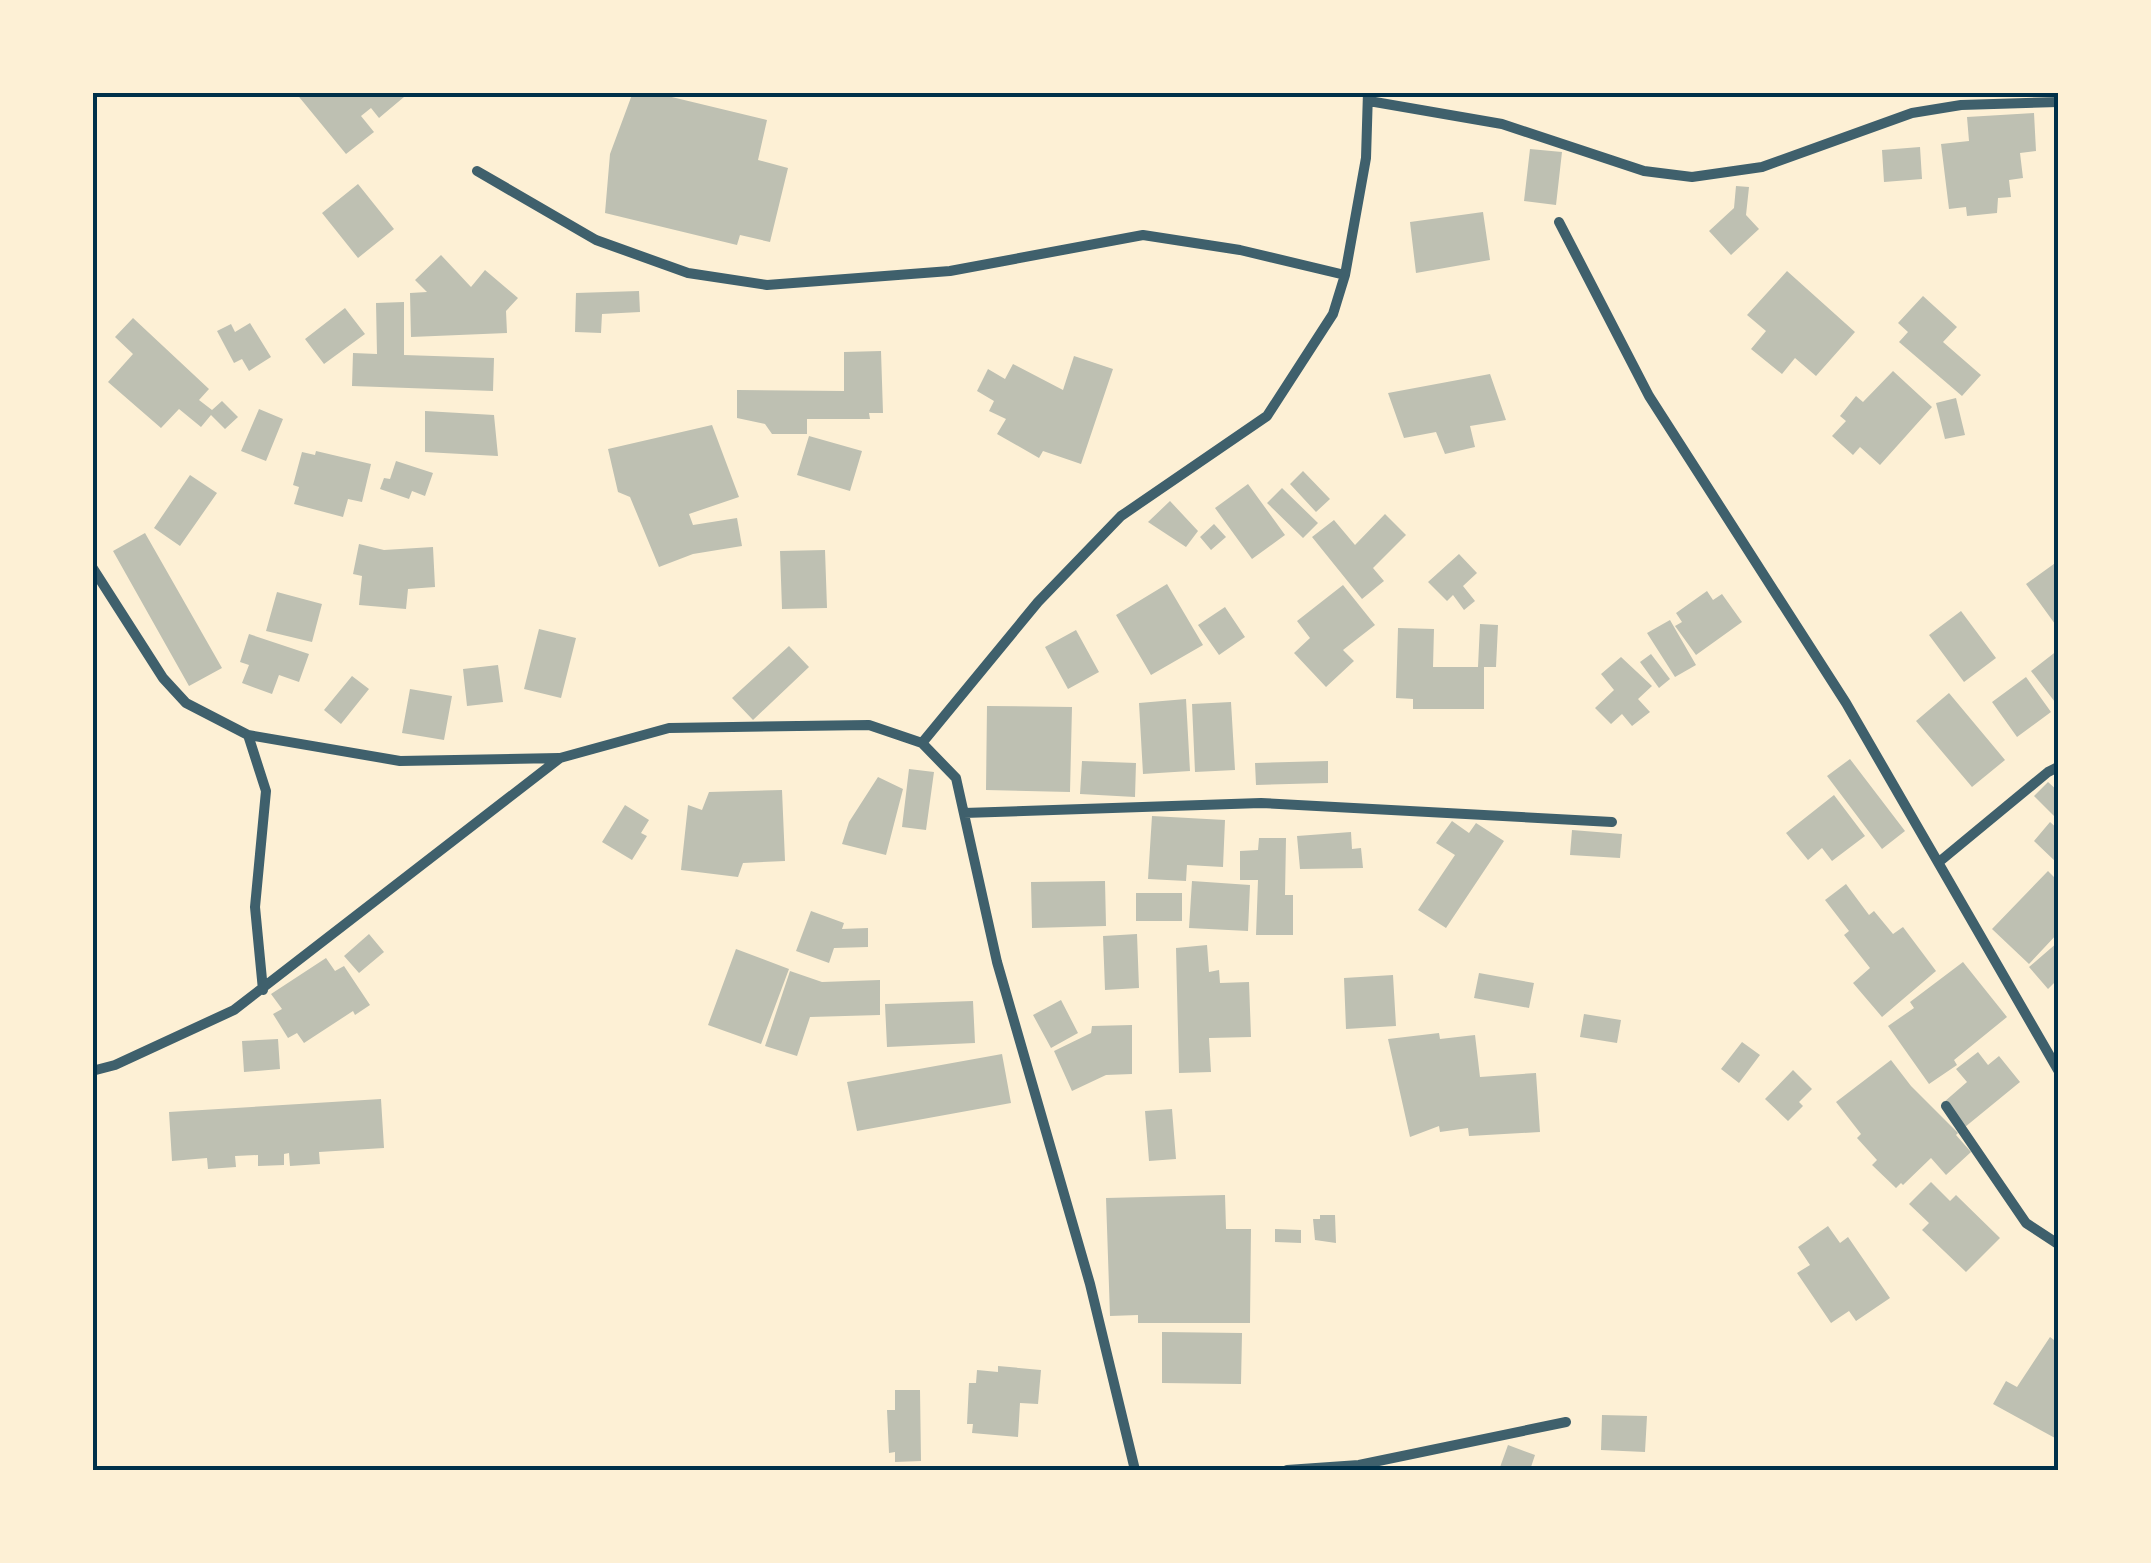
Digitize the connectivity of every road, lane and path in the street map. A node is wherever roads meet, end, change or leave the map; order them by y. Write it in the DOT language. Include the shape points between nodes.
graph roads {
  1 [pos="1368,97"];
  2 [pos="2058,102"];
  3 [pos="477,171"];
  4 [pos="1559,222"];
  5 [pos="1345,275"];
  6 [pos="92,567"];
  7 [pos="248,735"];
  8 [pos="922,743"];
  9 [pos="560,758"];
  10 [pos="2058,767"];
  11 [pos="964,813"];
  12 [pos="1612,822"];
  13 [pos="1939,862"];
  14 [pos="263,990"];
  15 [pos="2058,1070"];
  16 [pos="92,1072"];
  17 [pos="1946,1106"];
  18 [pos="2058,1244"];
  19 [pos="1566,1422"];
  20 [pos="1134,1470"];
  21 [pos="1287,1470"];
  1 -- 2 [label="street" via="1502,124 1644,171 1692,177 1762,167 1912,114"];
  1 -- 5 [label="street" via="1366,158"];
  3 -- 5 [label="street" via="596,240 688,274 767,284 950,271 1143,235"];
  4 -- 13 [label="street" via="1649,396 1846,703"];
  5 -- 8 [label="street" via="1333,314 1267,416 1122,516 1038,602"];
  6 -- 7 [label="street" via="162,678 186,703"];
  7 -- 9 [label="street" via="400,761"];
  7 -- 14 [label="street" via="266,791 255,907"];
  8 -- 9 [label="street" via="869,725 669,728"];
  8 -- 11 [label="street" via="956,778"];
  9 -- 14 [label="street"];
  10 -- 13 [label="street"];
  11 -- 12 [label="street" via="1261,803"];
  11 -- 20 [label="street" via="996,962 1090,1284"];
  13 -- 15 [label="street"];
  14 -- 16 [label="street" via="234,1010"];
  17 -- 18 [label="street" via="2026,1222"];
  19 -- 21 [label="street" via="1359,1464"];
}
